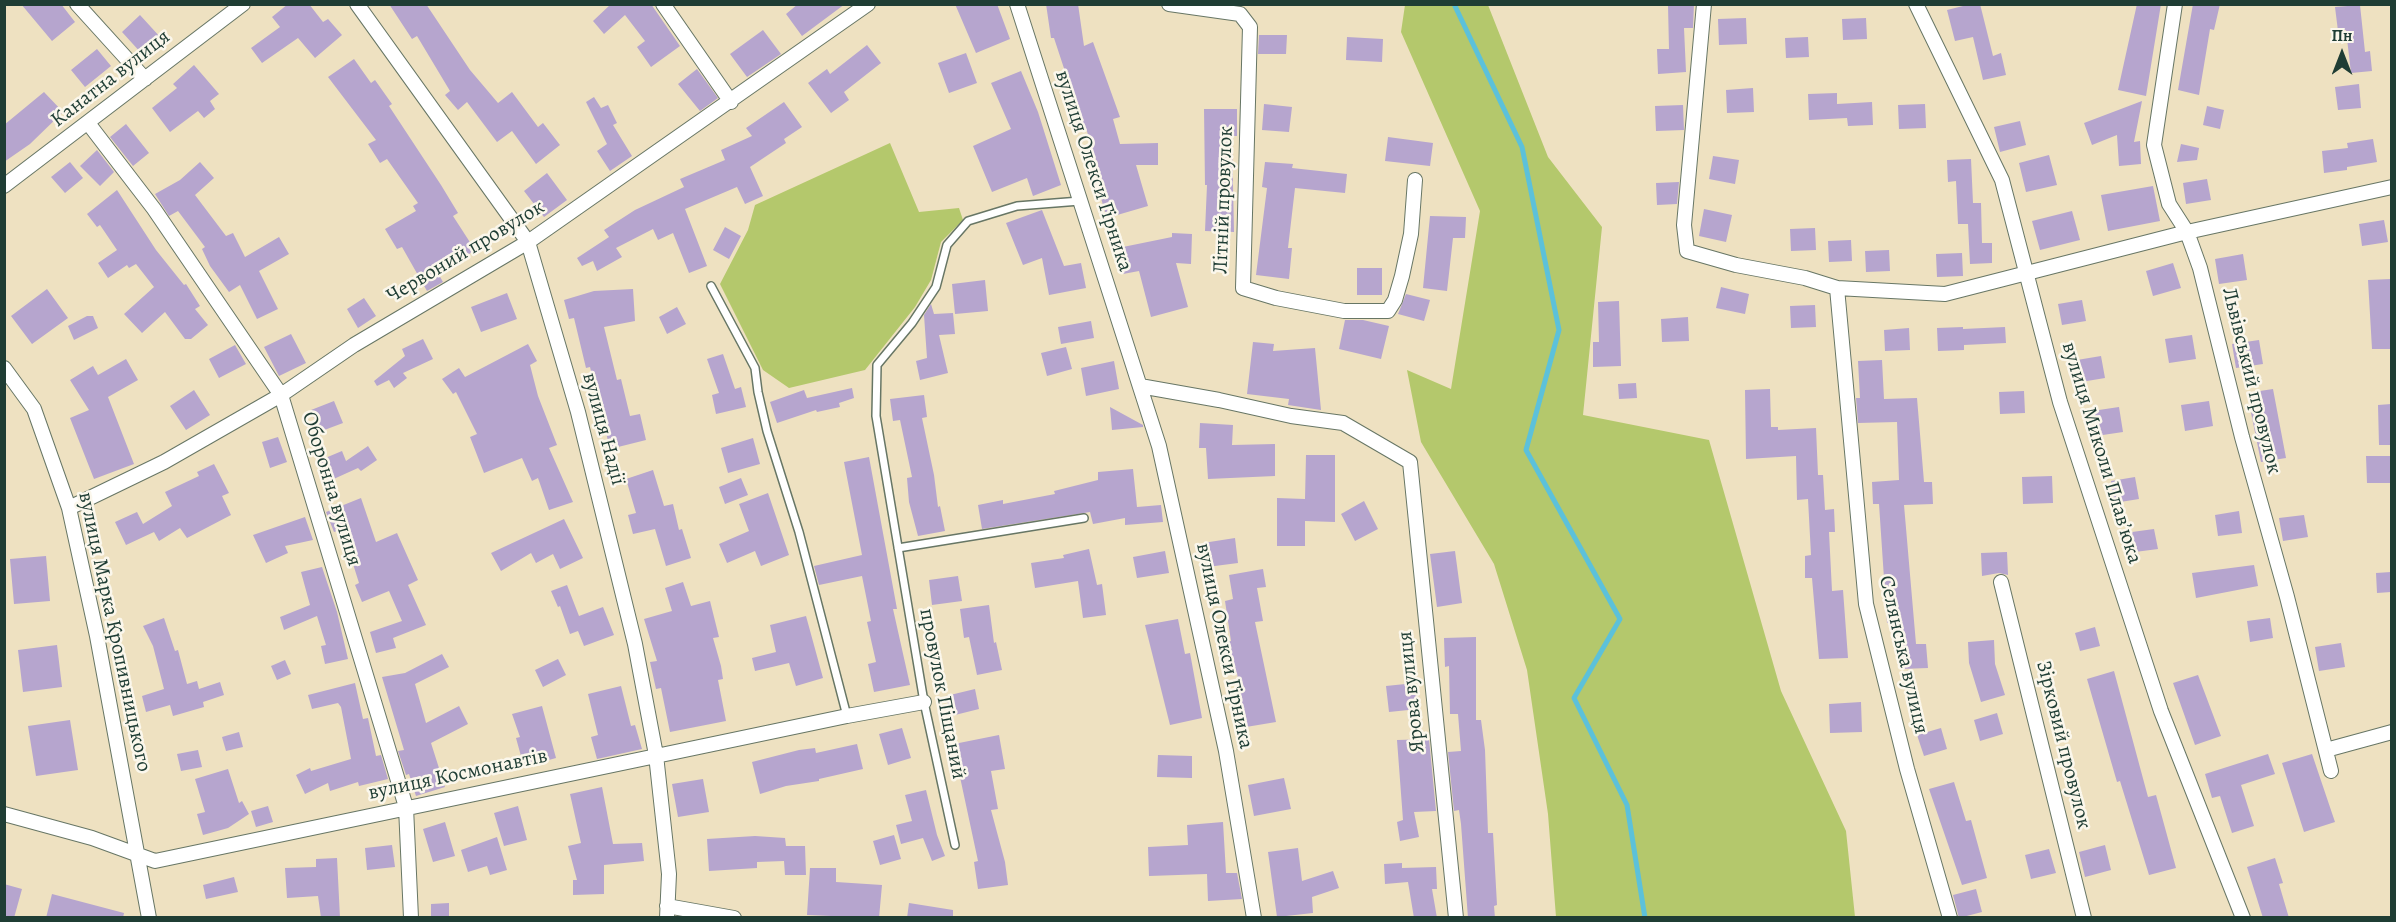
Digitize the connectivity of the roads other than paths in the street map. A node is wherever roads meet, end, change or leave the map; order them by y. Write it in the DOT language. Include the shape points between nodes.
graph roads {
  1 [pos="77,4"];
  2 [pos="243,4"];
  3 [pos="357,4"];
  4 [pos="663,4"];
  5 [pos="868,4"];
  6 [pos="1017,4"];
  7 [pos="1169,4"];
  8 [pos="1704,4"];
  9 [pos="1916,4"];
  10 [pos="2175,4"];
  11 [pos="146,79"];
  12 [pos="731,102"];
  13 [pos="88,123"];
  14 [pos="1415,180"];
  15 [pos="4,186"];
  16 [pos="2391,187"];
  17 [pos="1082,201"];
  18 [pos="2187,232"];
  19 [pos="528,242"];
  20 [pos="2026,273"];
  21 [pos="711,286"];
  22 [pos="1837,288"];
  23 [pos="4,368"];
  24 [pos="1140,386"];
  25 [pos="281,395"];
  26 [pos="69,508"];
  27 [pos="1084,518"];
  28 [pos="898,548"];
  29 [pos="2001,582"];
  30 [pos="924,702"];
  31 [pos="847,716"];
  32 [pos="2391,732"];
  33 [pos="2326,750"];
  34 [pos="656,756"];
  35 [pos="2331,771"];
  36 [pos="406,807"];
  37 [pos="4,814"];
  38 [pos="955,845"];
  39 [pos="138,855"];
  40 [pos="667,912"];
  41 [pos="149,918"];
  42 [pos="411,918"];
  43 [pos="734,918"];
  44 [pos="1254,918"];
  45 [pos="1456,918"];
  46 [pos="1950,918"];
  47 [pos="2084,918"];
  48 [pos="2242,918"];
  1 -- 11 [label="street"];
  2 -- 11 [label="street, Канатна вулиця"];
  3 -- 19 [label="street, вулиця Надії"];
  4 -- 12 [label="street"];
  5 -- 12 [label="street, Червоний провулок"];
  6 -- 17 [label="street, вулиця Олекси Гірника"];
  7 -- 14 [label="street, Літній провулок" via="1240,14 1250,27 1243,288 1344,311 1388,311 1395,300 1411,234"];
  8 -- 22 [label="street" via="1684,225 1687,251"];
  9 -- 20 [label="street, вулиця Миколи Плавʼюка" via="2002,180"];
  10 -- 18 [label="street, Львівський провулок" via="2154,145 2169,204"];
  11 -- 13 [label="street, Канатна вулиця"];
  12 -- 19 [label="street, Червоний провулок"];
  13 -- 15 [label="street, Канатна вулиця"];
  13 -- 25 [label="street, Оборонна вулиця" via="154,209"];
  16 -- 18 [label="street"];
  17 -- 24 [label="street, вулиця Олекси Гірника"];
  17 -- 28 [label="lane, провулок Піщаний" via="1017,206 968,221 947,245 936,287 877,365 876,416"];
  18 -- 20 [label="street"];
  18 -- 33 [label="street, Львівський провулок" via="2200,268"];
  19 -- 25 [label="street, Червоний провулок" via="354,345"];
  19 -- 34 [label="street, вулиця Надії" via="578,412 635,644"];
  20 -- 22 [label="street" via="1945,294"];
  20 -- 48 [label="street, вулиця Миколи Плавʼюка" via="2060,402 2161,711"];
  21 -- 31 [label="lane" via="756,368 767,431 800,532"];
  22 -- 46 [label="street, Селянська вулиця" via="1866,604"];
  23 -- 26 [label="street, вулиця Марка Кропивницького" via="34,409"];
  24 -- 44 [label="street, вулиця Олекси Гірника" via="1159,446 1226,751"];
  24 -- 45 [label="street, Ярова вулиця" via="1343,423 1410,462"];
  25 -- 26 [label="street, Червоний провулок" via="164,462"];
  25 -- 36 [label="street, Оборонна вулиця"];
  26 -- 39 [label="street, вулиця Марка Кропивницького"];
  27 -- 28 [label="lane"];
  28 -- 30 [label="lane, провулок Піщаний"];
  29 -- 47 [label="street, Зірковий провулок"];
  30 -- 31 [label="street, вулиця Космонавтів"];
  30 -- 38 [label="lane, провулок Піщаний"];
  31 -- 34 [label="street, вулиця Космонавтів"];
  32 -- 33 [label="street"];
  33 -- 35 [label="street, Львівський провулок"];
  34 -- 36 [label="street, вулиця Космонавтів"];
  34 -- 40 [label="street, вулиця Надії" via="669,874"];
  36 -- 39 [label="street, вулиця Космонавтів" via="155,861"];
  36 -- 42 [label="street, Оборонна вулиця"];
  37 -- 39 [label="street, вулиця Космонавтів"];
  39 -- 41 [label="street, вулиця Марка Кропивницького"];
  40 -- 43 [label="street"];
}
